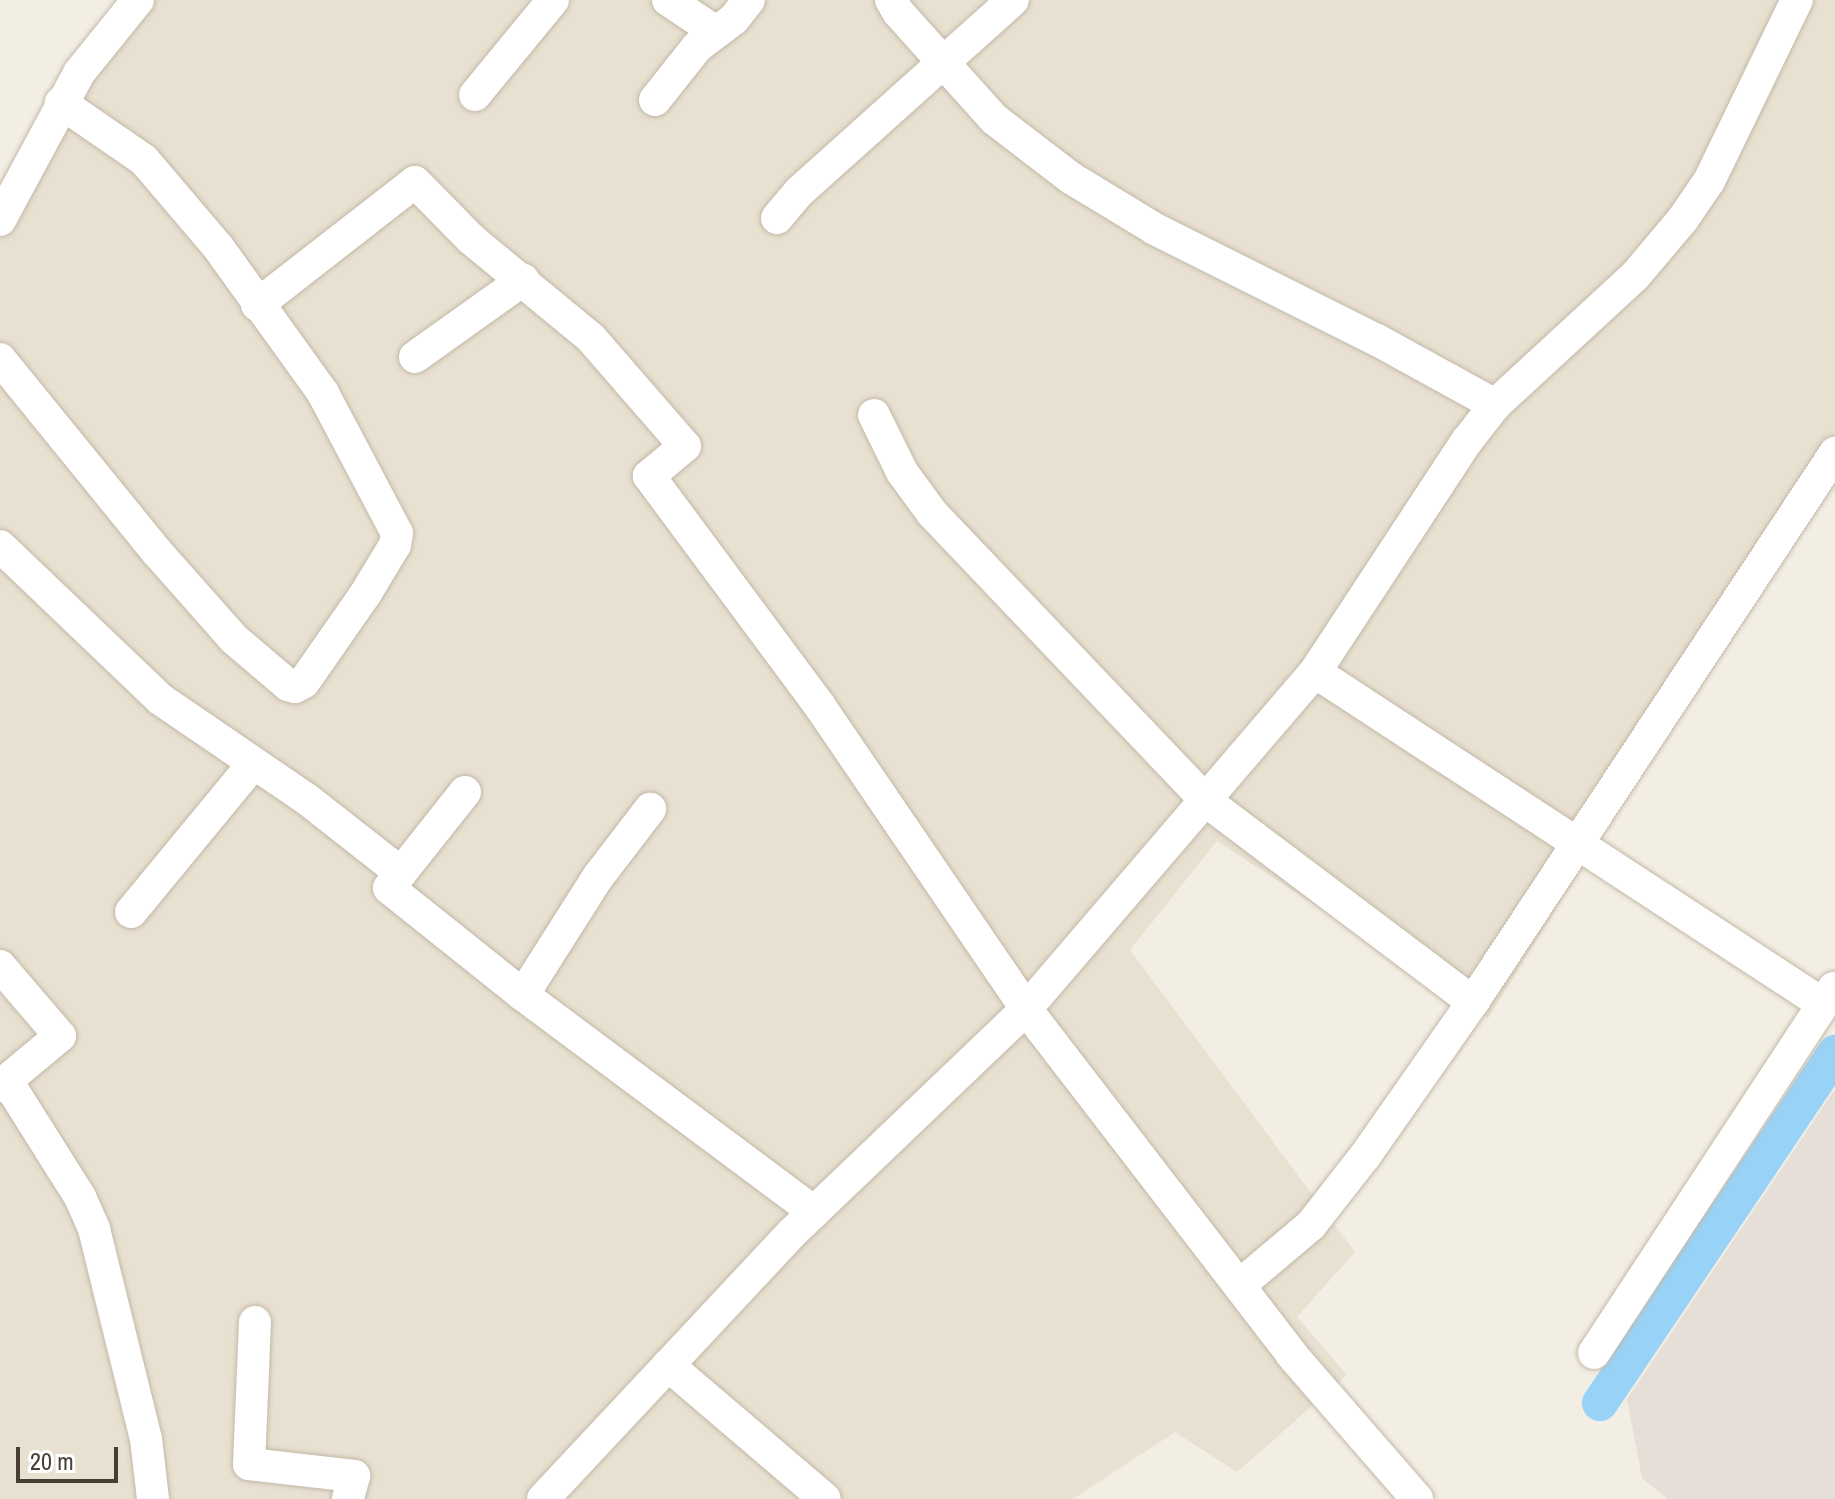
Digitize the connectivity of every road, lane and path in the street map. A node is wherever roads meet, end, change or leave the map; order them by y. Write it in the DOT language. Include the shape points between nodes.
graph roads {
  1 [pos="138,0"];
  2 [pos="553,0"];
  3 [pos="668,0"];
  4 [pos="749,0"];
  5 [pos="891,0"];
  6 [pos="1013,0"];
  7 [pos="1797,0"];
  8 [pos="716,32"];
  9 [pos="944,64"];
  10 [pos="475,95"];
  11 [pos="655,100"];
  12 [pos="61,103"];
  13 [pos="777,218"];
  14 [pos="0,220"];
  15 [pos="523,280"];
  16 [pos="257,305"];
  17 [pos="415,357"];
  18 [pos="0,359"];
  19 [pos="1495,405"];
  20 [pos="874,415"];
  21 [pos="1832,462"];
  22 [pos="0,546"];
  23 [pos="1315,672"];
  24 [pos="252,765"];
  25 [pos="465,792"];
  26 [pos="1206,801"];
  27 [pos="650,809"];
  28 [pos="1578,844"];
  29 [pos="401,873"];
  30 [pos="131,912"];
  31 [pos="0,966"];
  32 [pos="523,995"];
  33 [pos="1829,996"];
  34 [pos="1473,1002"];
  35 [pos="1026,1009"];
  36 [pos="4,1083"];
  37 [pos="814,1212"];
  38 [pos="1241,1284"];
  39 [pos="255,1322"];
  40 [pos="1594,1353"];
  41 [pos="668,1365"];
  42 [pos="153,1499"];
  43 [pos="348,1499"];
  44 [pos="543,1499"];
  45 [pos="825,1499"];
  46 [pos="1417,1499"];
  1 -- 12 [label="street"];
  2 -- 10 [label="street"];
  3 -- 8 [label="street"];
  4 -- 8 [label="street"];
  5 -- 9 [label="street"];
  6 -- 9 [label="street"];
  7 -- 19 [label="street" via="1709,181 1683,219 1635,276"];
  8 -- 11 [label="street" via="676,69"];
  9 -- 13 [label="street" via="800,191"];
  9 -- 19 [label="street" via="994,119 1071,178 1155,229"];
  12 -- 14 [label="street"];
  12 -- 16 [label="street" via="144,160 218,247"];
  15 -- 16 [label="street" via="471,239 415,182"];
  15 -- 17 [label="street"];
  15 -- 35 [label="street" via="591,338 685,446 649,476 819,705"];
  16 -- 18 [label="street" via="323,393 397,533 395,545 329,650 295,687 234,639"];
  19 -- 23 [label="street"];
  20 -- 26 [label="street" via="902,472 932,513"];
  21 -- 28 [label="street"];
  22 -- 24 [label="street" via="160,699"];
  23 -- 26 [label="street"];
  23 -- 28 [label="street"];
  24 -- 29 [label="street" via="308,800"];
  24 -- 30 [label="street"];
  25 -- 29 [label="street"];
  26 -- 34 [label="street"];
  26 -- 35 [label="street"];
  27 -- 32 [label="street" via="598,877"];
  28 -- 33 [label="street"];
  28 -- 34 [label="street"];
  29 -- 32 [label="street" via="389,888"];
  31 -- 36 [label="street" via="60,1036"];
  32 -- 37 [label="street"];
  33 -- 40 [label="street"];
  34 -- 38 [label="street" via="1311,1225"];
  35 -- 37 [label="street"];
  35 -- 38 [label="street"];
  36 -- 42 [label="street" via="80,1197 94,1229 146,1439"];
  37 -- 41 [label="street"];
  38 -- 46 [label="street" via="1292,1355"];
  39 -- 43 [label="street" via="249,1464 354,1476"];
  41 -- 44 [label="street"];
  41 -- 45 [label="street"];
}
